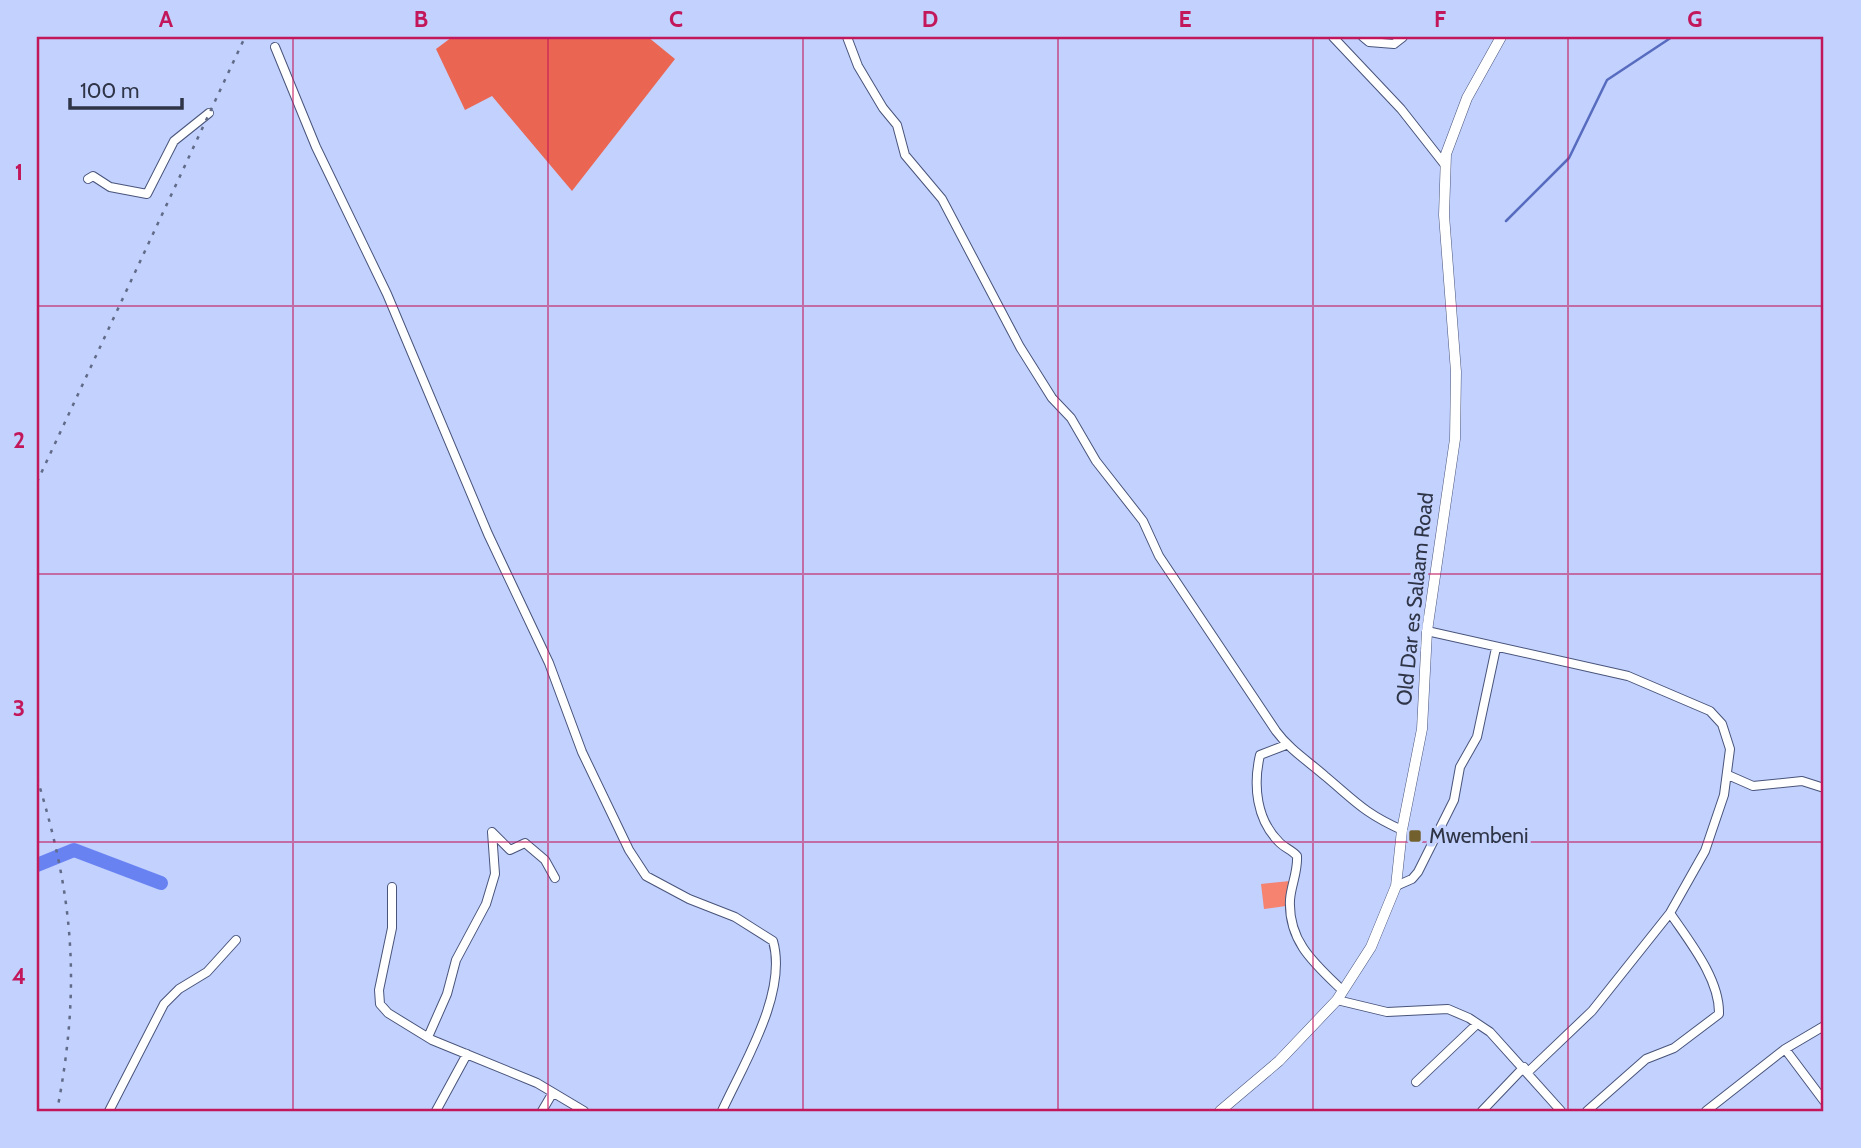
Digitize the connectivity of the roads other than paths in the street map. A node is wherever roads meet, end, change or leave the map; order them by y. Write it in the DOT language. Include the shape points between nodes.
graph roads {
  1 [pos="847,37"];
  2 [pos="1332,37"];
  3 [pos="1363,37"];
  4 [pos="1403,37"];
  5 [pos="1501,37"];
  6 [pos="275,47"];
  7 [pos="209,113"];
  8 [pos="1445,165"];
  9 [pos="88,179"];
  10 [pos="1427,631"];
  11 [pos="1496,648"];
  12 [pos="1286,745"];
  13 [pos="1728,775"];
  14 [pos="1824,788"];
  15 [pos="1402,830"];
  16 [pos="555,878"];
  17 [pos="1396,886"];
  18 [pos="392,887"];
  19 [pos="1670,914"];
  20 [pos="236,940"];
  21 [pos="1340,995"];
  22 [pos="1476,1024"];
  23 [pos="1824,1026"];
  24 [pos="428,1037"];
  25 [pos="1785,1049"];
  26 [pos="467,1054"];
  27 [pos="1526,1070"];
  28 [pos="1416,1082"];
  29 [pos="552,1094"];
  30 [pos="1824,1101"];
  31 [pos="108,1111"];
  32 [pos="436,1111"];
  33 [pos="542,1111"];
  34 [pos="584,1111"];
  35 [pos="722,1111"];
  36 [pos="1220,1111"];
  37 [pos="1482,1111"];
  38 [pos="1561,1111"];
  39 [pos="1587,1111"];
  40 [pos="1706,1111"];
  1 -- 12 [label="street" via="858,66 897,125 905,155 942,199 1020,347 1096,461 1143,521 1159,556"];
  2 -- 8 [label="street" via="1401,109"];
  3 -- 4 [label="street" via="1369,42 1394,44"];
  5 -- 8 [label="street, Old Dar es Salaam Road" via="1467,98"];
  6 -- 35 [label="street" via="629,850 646,876 734,917 773,941 777,954 766,1016"];
  7 -- 9 [label="street" via="174,141 147,194 110,187 93,176"];
  8 -- 10 [label="street, Old Dar es Salaam Road" via="1455,439"];
  10 -- 11 [label="street"];
  10 -- 15 [label="street, Old Dar es Salaam Road" via="1422,729"];
  11 -- 13 [label="street" via="1628,676 1710,710 1723,724 1730,749"];
  11 -- 17 [label="street" via="1481,724 1460,766 1454,800 1418,872"];
  12 -- 15 [label="street" via="1363,810"];
  12 -- 21 [label="street" via="1261,755 1256,780 1259,806 1274,836 1297,856 1290,898 1296,940"];
  13 -- 14 [label="street" via="1753,786 1802,781"];
  13 -- 19 [label="street" via="1705,851"];
  15 -- 17 [label="street, Old Dar es Salaam Road"];
  16 -- 24 [label="street" via="545,860 525,843 510,850 492,832 495,874 486,904 456,960"];
  17 -- 21 [label="street, Old Dar es Salaam Road" via="1371,947"];
  18 -- 24 [label="street" via="380,1004"];
  19 -- 27 [label="street" via="1592,1011"];
  19 -- 39 [label="street" via="1712,983 1720,1014 1674,1048 1646,1059"];
  20 -- 31 [label="street" via="207,972 164,1004"];
  21 -- 22 [label="street" via="1387,1012 1448,1009"];
  21 -- 36 [label="street, Old Dar es Salaam Road" via="1279,1061"];
  22 -- 27 [label="street" via="1490,1032"];
  22 -- 28 [label="street"];
  23 -- 25 [label="street"];
  24 -- 26 [label="street"];
  25 -- 30 [label="street"];
  25 -- 40 [label="street"];
  26 -- 29 [label="street" via="537,1083"];
  26 -- 32 [label="street"];
  27 -- 37 [label="street"];
  27 -- 38 [label="street"];
  29 -- 33 [label="street"];
  29 -- 34 [label="street"];
}
